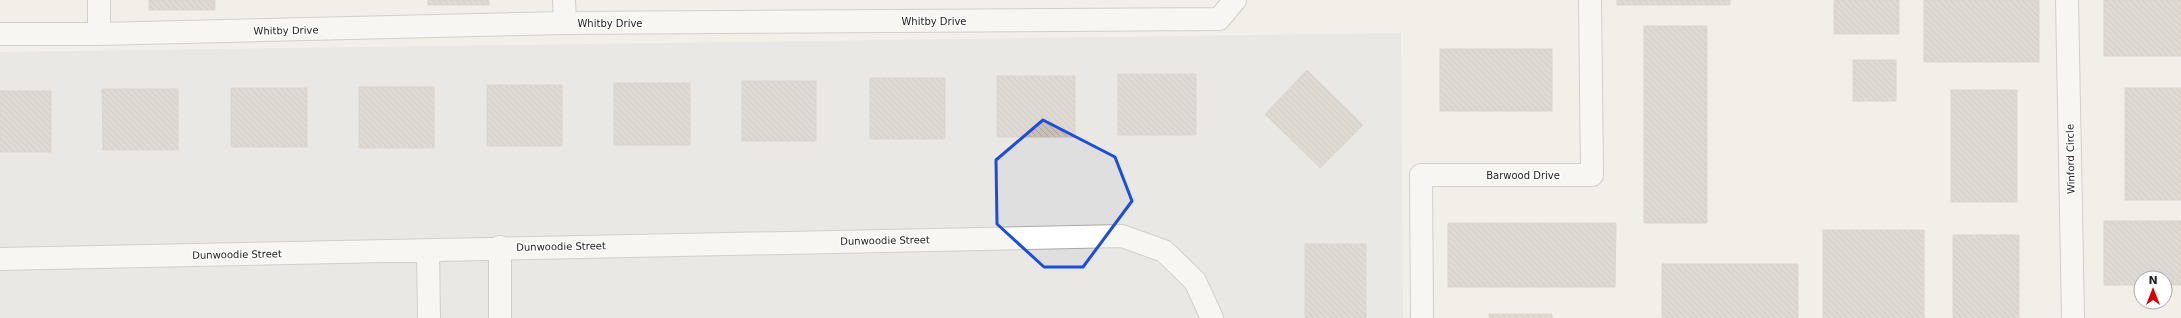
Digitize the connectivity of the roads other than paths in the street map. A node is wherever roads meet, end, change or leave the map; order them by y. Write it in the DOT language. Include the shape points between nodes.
graph roads {
  1 [pos="99,0"];
  2 [pos="564,0"];
  3 [pos="1235,0"];
  4 [pos="1590,0"];
  5 [pos="2067,0"];
  6 [pos="565,23"];
  7 [pos="0,34"];
  8 [pos="99,34"];
  9 [pos="500,248"];
  10 [pos="428,250"];
  11 [pos="0,259"];
  12 [pos="429,318"];
  13 [pos="500,318"];
  14 [pos="1212,318"];
  15 [pos="1422,318"];
  16 [pos="2073,318"];
  1 -- 8 [label="street"];
  2 -- 6 [label="street"];
  3 -- 6 [label="street, Whitby Drive" via="1219,19"];
  4 -- 15 [label="street, Barwood Drive" via="1592,176 1421,175"];
  5 -- 16 [label="street, Winford Circle"];
  6 -- 8 [label="street, Whitby Drive"];
  7 -- 8 [label="street, Whitby Drive"];
  9 -- 10 [label="street, Dunwoodie Street"];
  9 -- 13 [label="street"];
  9 -- 14 [label="street, Dunwoodie Street" via="1122,236 1164,251 1195,281"];
  10 -- 11 [label="street, Dunwoodie Street"];
  10 -- 12 [label="street"];
}
